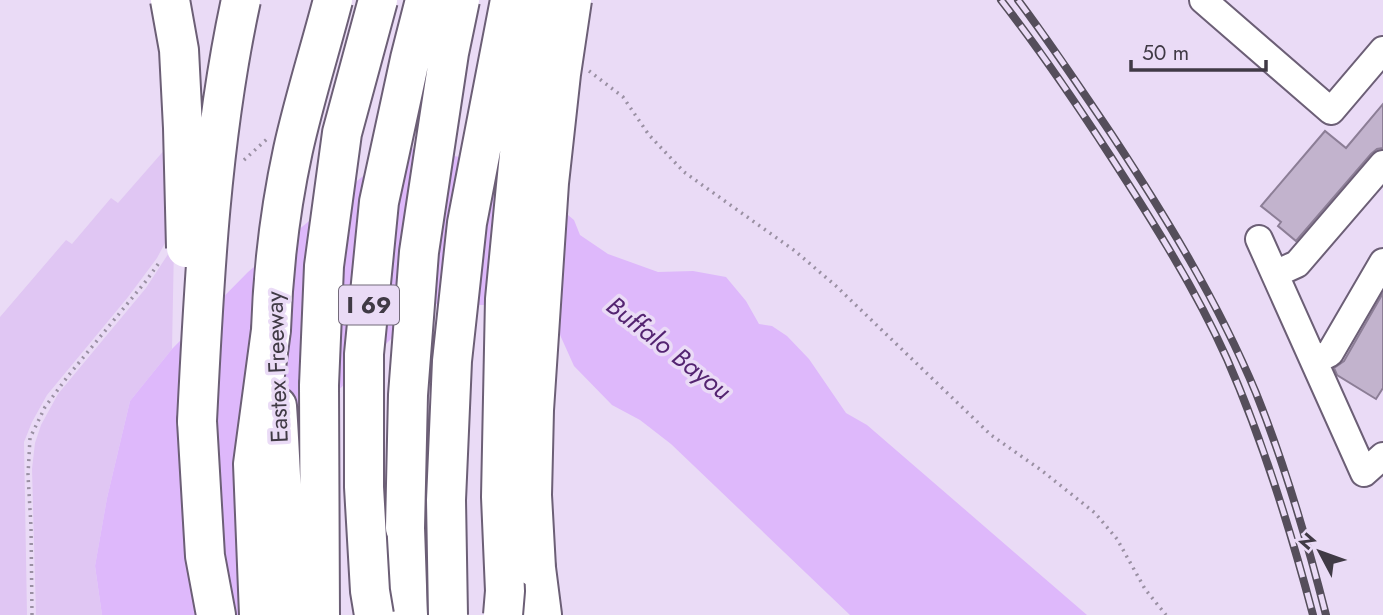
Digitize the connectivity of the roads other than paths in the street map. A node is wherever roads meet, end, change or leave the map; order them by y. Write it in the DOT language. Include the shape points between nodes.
graph roads {
  1 [pos="170,0"];
  2 [pos="241,0"];
  3 [pos="333,0"];
  4 [pos="378,0"];
  5 [pos="425,0"];
  6 [pos="460,0"];
  7 [pos="510,0"];
  8 [pos="534,0"];
  9 [pos="572,0"];
  10 [pos="1203,0"];
  11 [pos="1383,50"];
  12 [pos="1383,164"];
  13 [pos="1259,239"];
  14 [pos="1383,262"];
  15 [pos="1275,274"];
  16 [pos="271,330"];
  17 [pos="1314,360"];
  18 [pos="197,421"];
  19 [pos="1383,456"];
  20 [pos="505,607"];
  21 [pos="216,615"];
  22 [pos="259,615"];
  23 [pos="289,615"];
  24 [pos="320,615"];
  25 [pos="374,615"];
  26 [pos="408,615"];
  27 [pos="448,615"];
  28 [pos="542,615"];
  1 -- 18 [label="highway, bridge" via="179,50"];
  2 -- 18 [label="highway, bridge" via="229,52 212,183"];
  3 -- 16 [label="highway, Eastex Freeway, bridge" via="291,161 273,275"];
  4 -- 24 [label="highway, I 69, bridge" via="342,133 324,267 319,385"];
  5 -- 25 [label="highway, I 69, bridge" via="379,202 365,354 364,487"];
  6 -- 26 [label="highway, bridge" via="419,252 408,395"];
  7 -- 27 [label="highway, bridge" via="467,223 454,347 446,500"];
  8 -- 20 [label="highway, bridge" via="505,299 501,497"];
  9 -- 28 [label="highway, bridge" via="549,183 534,410 532,495"];
  10 -- 11 [label="street" via="1331,111"];
  12 -- 15 [label="street" via="1297,264"];
  13 -- 15 [label="street"];
  14 -- 17 [label="street" via="1329,353"];
  15 -- 17 [label="street"];
  16 -- 22 [label="highway" via="253,464"];
  16 -- 23 [label="highway, Eastex Freeway"];
  17 -- 19 [label="street" via="1364,473"];
  18 -- 21 [label="highway" via="205,556"];
}
